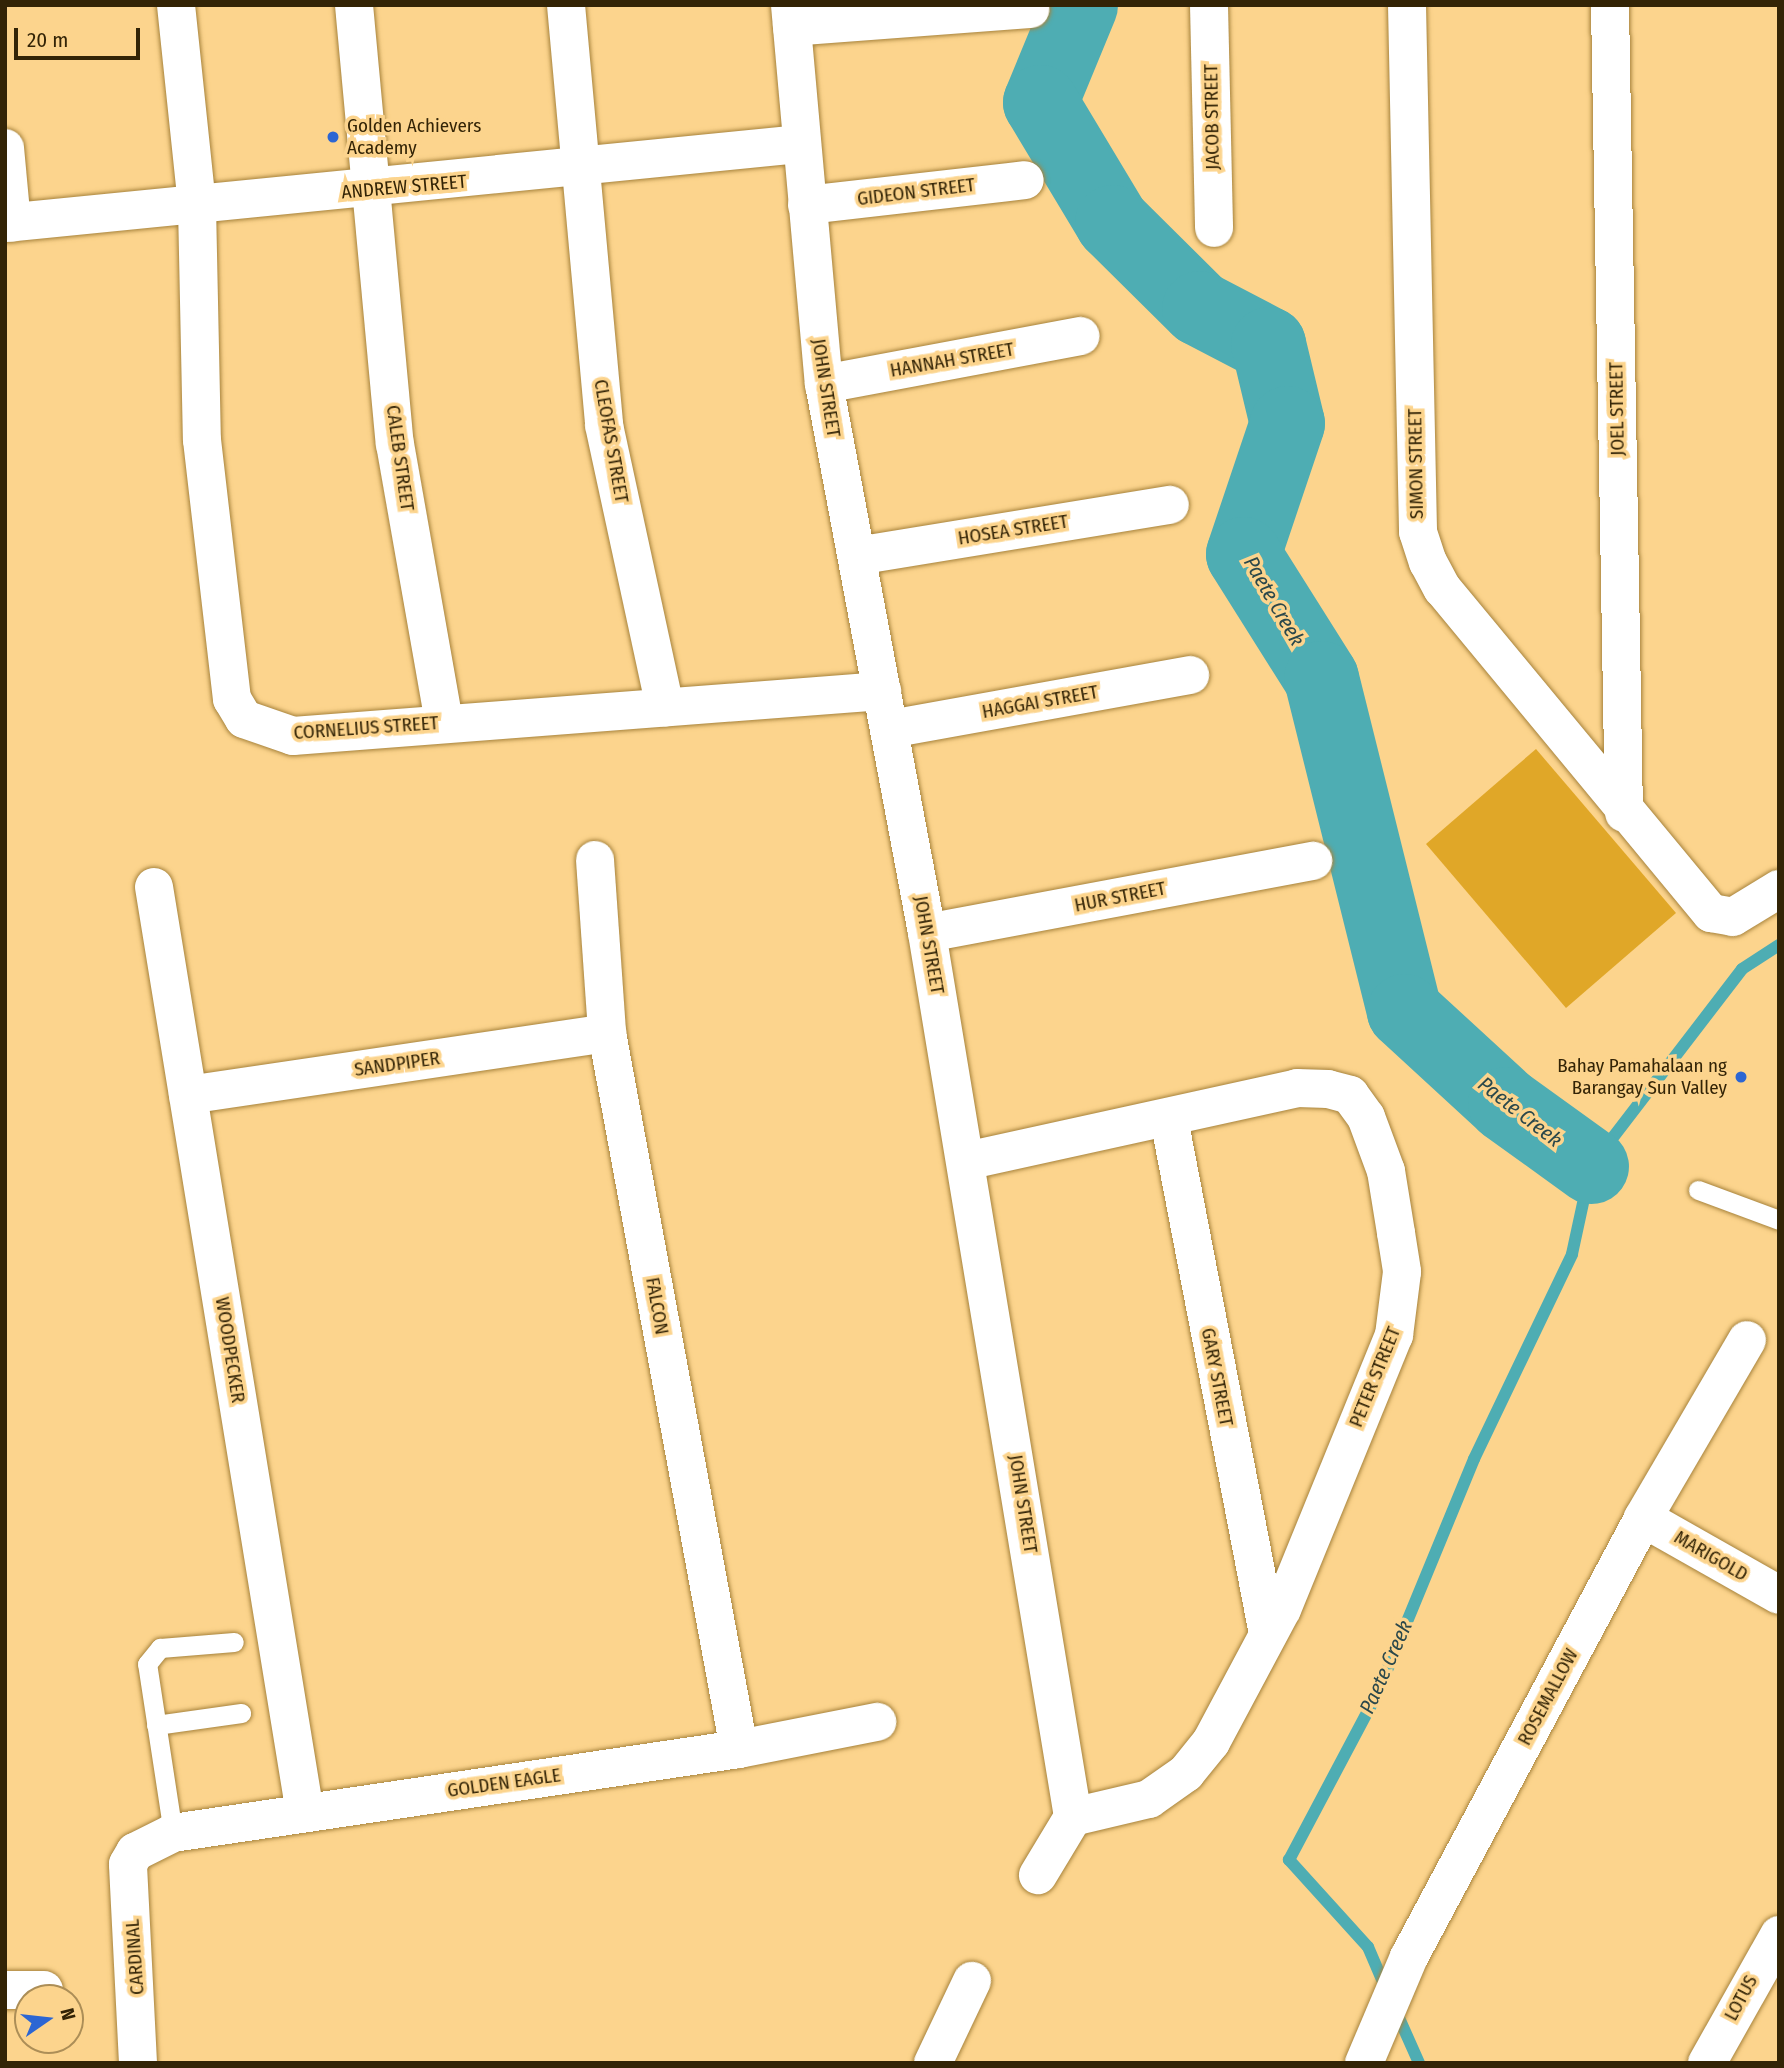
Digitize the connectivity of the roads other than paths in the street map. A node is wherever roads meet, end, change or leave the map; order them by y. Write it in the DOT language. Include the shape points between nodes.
graph roads {
  1 [pos="176,5"];
  2 [pos="354,5"];
  3 [pos="566,5"];
  4 [pos="1209,5"];
  5 [pos="1407,5"];
  6 [pos="1610,5"];
  7 [pos="1030,9"];
  8 [pos="791,16"];
  9 [pos="801,144"];
  10 [pos="5,148"];
  11 [pos="582,171"];
  12 [pos="1025,180"];
  13 [pos="373,190"];
  14 [pos="807,205"];
  15 [pos="197,206"];
  16 [pos="9,223"];
  17 [pos="1214,229"];
  18 [pos="1081,336"];
  19 [pos="824,384"];
  20 [pos="1170,505"];
  21 [pos="856,555"];
  22 [pos="1190,675"];
  23 [pos="883,691"];
  24 [pos="666,708"];
  25 [pos="444,723"];
  26 [pos="890,729"];
  27 [pos="1624,813"];
  28 [pos="595,860"];
  29 [pos="1313,861"];
  30 [pos="154,887"];
  31 [pos="1779,888"];
  32 [pos="927,933"];
  33 [pos="607,1033"];
  34 [pos="188,1095"];
  35 [pos="1169,1119"];
  36 [pos="966,1161"];
  37 [pos="1698,1190"];
  38 [pos="1779,1220"];
  39 [pos="1747,1340"];
  40 [pos="1643,1518"];
  41 [pos="1779,1595"];
  42 [pos="1268,1634"];
  43 [pos="234,1643"];
  44 [pos="241,1713"];
  45 [pos="877,1722"];
  46 [pos="156,1725"];
  47 [pos="739,1749"];
  48 [pos="305,1813"];
  49 [pos="1073,1817"];
  50 [pos="173,1833"];
  51 [pos="135,1852"];
  52 [pos="1038,1875"];
  53 [pos="1779,1935"];
  54 [pos="972,1981"];
  55 [pos="138,2063"];
  56 [pos="933,2063"];
  57 [pos="1364,2063"];
  58 [pos="1707,2063"];
  1 -- 15 [label="street, CORNELIUS STREET"];
  2 -- 13 [label="street, CALEB STREET"];
  3 -- 11 [label="street, CLEOFAS STREET"];
  4 -- 17 [label="street, JACOB STREET"];
  5 -- 27 [label="street, SIMON STREET" via="1418,532 1442,588"];
  6 -- 27 [label="street, JOEL STREET"];
  7 -- 8 [label="street"];
  8 -- 9 [label="street, JOHN STREET"];
  9 -- 11 [label="street, ANDREW STREET"];
  9 -- 14 [label="street, JOHN STREET"];
  10 -- 16 [label="street"];
  11 -- 13 [label="street, ANDREW STREET"];
  11 -- 24 [label="street, CLEOFAS STREET" via="604,425"];
  12 -- 14 [label="street, GIDEON STREET"];
  13 -- 15 [label="street, ANDREW STREET"];
  13 -- 25 [label="street, CALEB STREET" via="395,444"];
  14 -- 19 [label="street, JOHN STREET"];
  15 -- 16 [label="street, ANDREW STREET"];
  15 -- 25 [label="street, CORNELIUS STREET" via="202,440 232,699 244,719 293,736"];
  18 -- 19 [label="street, HANNAH STREET"];
  19 -- 21 [label="street, JOHN STREET"];
  20 -- 21 [label="street, HOSEA STREET"];
  21 -- 23 [label="street, JOHN STREET"];
  22 -- 26 [label="street, HAGGAI STREET"];
  23 -- 24 [label="street, CORNELIUS STREET"];
  23 -- 26 [label="street, JOHN STREET"];
  24 -- 25 [label="street, CORNELIUS STREET"];
  26 -- 32 [label="street, JOHN STREET"];
  27 -- 31 [label="street, SIMON STREET" via="1721,919 1743,913"];
  28 -- 33 [label="street, FALCON"];
  29 -- 32 [label="street, HUR STREET"];
  30 -- 34 [label="street, WOODPECKER"];
  32 -- 36 [label="street, JOHN STREET"];
  33 -- 34 [label="street, SANDPIPER"];
  33 -- 47 [label="street, FALCON"];
  34 -- 48 [label="street, WOODPECKER"];
  35 -- 36 [label="street, PETER STREET"];
  35 -- 42 [label="street, GARY STREET"];
  35 -- 42 [label="street, PETER STREET" via="1297,1088 1328,1089 1350,1095 1366,1117 1386,1171 1402,1272 1394,1335"];
  36 -- 49 [label="street, JOHN STREET"];
  37 -- 38 [label="lane"];
  39 -- 40 [label="street, ROSEMALLOW"];
  40 -- 41 [label="street, MARIGOLD"];
  40 -- 57 [label="street, ROSEMALLOW" via="1409,1957"];
  42 -- 49 [label="street, PETER STREET" via="1211,1742 1186,1773 1149,1799"];
  43 -- 46 [label="lane" via="152,1653 147,1664"];
  44 -- 46 [label="lane"];
  45 -- 47 [label="street, GOLDEN EAGLE"];
  46 -- 50 [label="lane"];
  47 -- 48 [label="street, GOLDEN EAGLE"];
  48 -- 50 [label="street, GOLDEN EAGLE"];
  49 -- 52 [label="street"];
  50 -- 51 [label="street, GOLDEN EAGLE"];
  51 -- 55 [label="street, CARDINAL" via="128,1864"];
  53 -- 58 [label="street, LOTUS"];
  54 -- 56 [label="street"];
}
